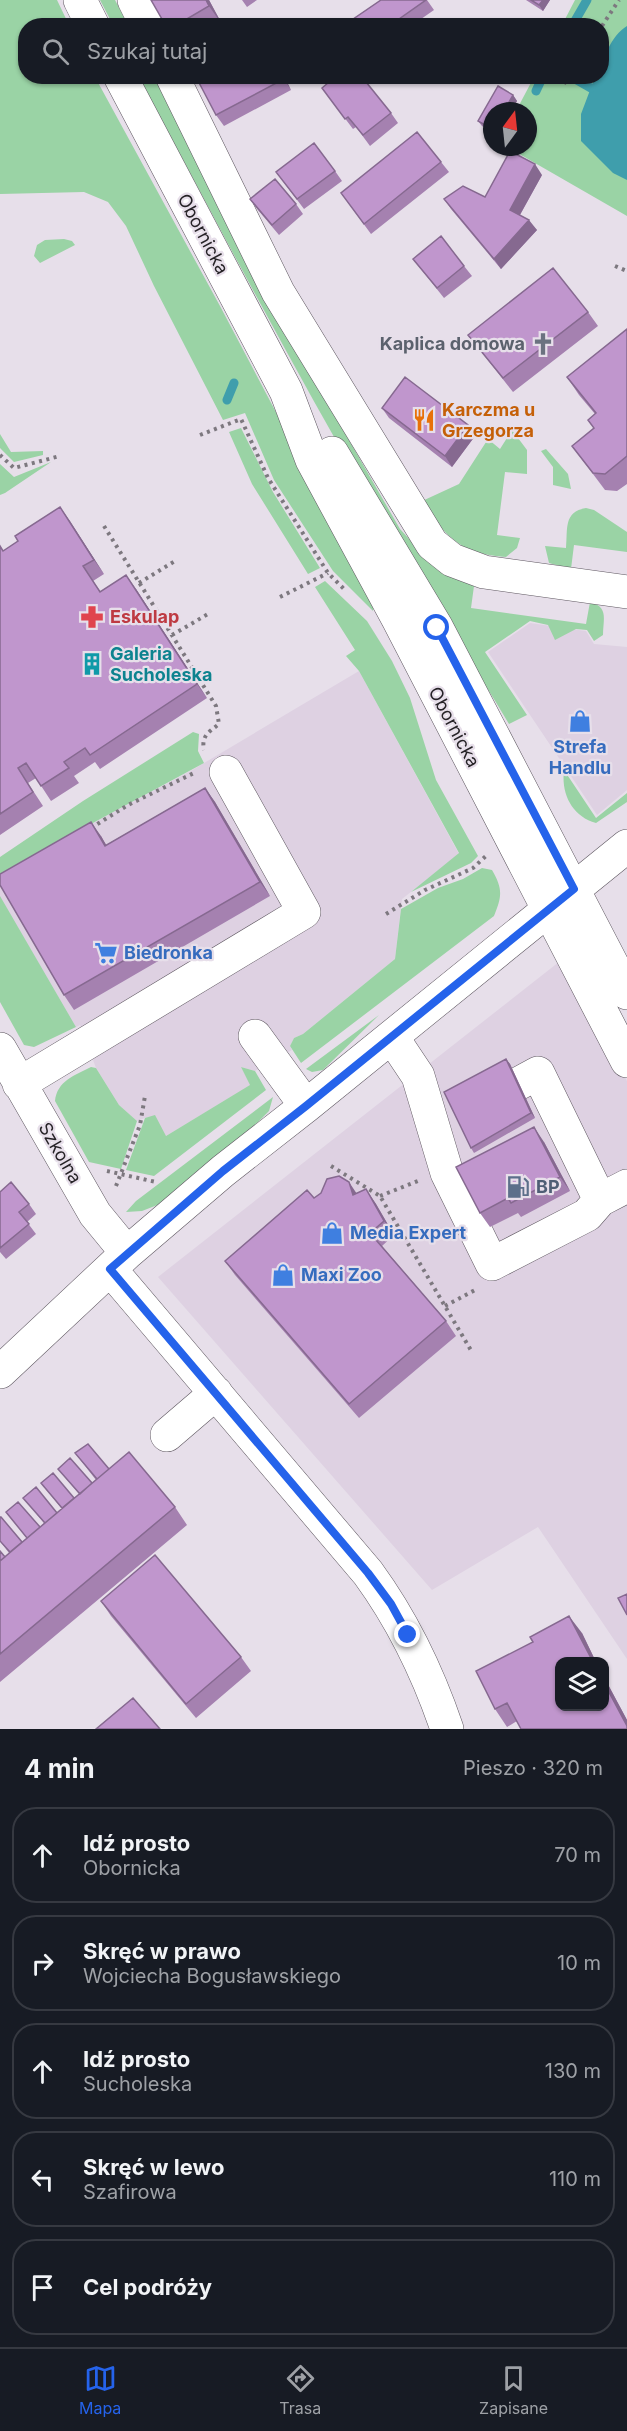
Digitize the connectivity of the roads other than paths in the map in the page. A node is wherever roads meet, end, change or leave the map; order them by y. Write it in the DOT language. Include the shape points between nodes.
graph roads {
  1 [pos="80,0"];
  2 [pos="134,0"];
  3 [pos="89,18"];
  4 [pos="143,18"];
  5 [pos="124,84"];
  6 [pos="176,84"];
  7 [pos="286,391"];
  8 [pos="627,592"];
  9 [pos="215,770"];
  10 [pos="627,846"];
  11 [pos="574,889"];
  12 [pos="549,909"];
  13 [pos="627,993"];
  14 [pos="255,1036"];
  15 [pos="392,1037"];
  16 [pos="0,1048"];
  17 [pos="627,1061"];
  18 [pos="19,1084"];
  19 [pos="306,1106"];
  20 [pos="434,1129"];
  21 [pos="614,1193"];
  22 [pos="118,1261"];
  23 [pos="0,1372"];
  24 [pos="216,1393"];
  25 [pos="167,1435"];
  26 [pos="447,1729"];
  1 -- 3 [label="main road"];
  2 -- 4 [label="main road"];
  5 -- 7 [label="main road, Obornicka"];
  6 -- 8 [label="main road" via="278,292 432,544 452,560 484,572"];
  7 -- 11 [label="main road, Obornicka" via="333,453 437,628"];
  7 -- 12 [label="main road, Obornicka" via="312,460"];
  9 -- 18 [label="main road" via="304,912"];
  10 -- 11 [label="main road"];
  11 -- 12 [label="main road"];
  11 -- 13 [label="main road, Obornicka"];
  12 -- 15 [label="main road"];
  12 -- 17 [label="main road, Obornicka"];
  14 -- 19 [label="main road"];
  15 -- 19 [label="main road"];
  15 -- 20 [label="main road" via="418,1076"];
  16 -- 18 [label="main road, Szkolna"];
  18 -- 22 [label="main road, Szkolna"];
  19 -- 22 [label="main road"];
  20 -- 21 [label="main road" via="538,1073"];
  20 -- 21 [label="main road" via="447,1173 492,1264 587,1215"];
  22 -- 23 [label="main road"];
  22 -- 24 [label="main road, Szkolna"];
  24 -- 25 [label="main road"];
  24 -- 26 [label="main road, Szkolna" via="391,1604 428,1678"];
}
